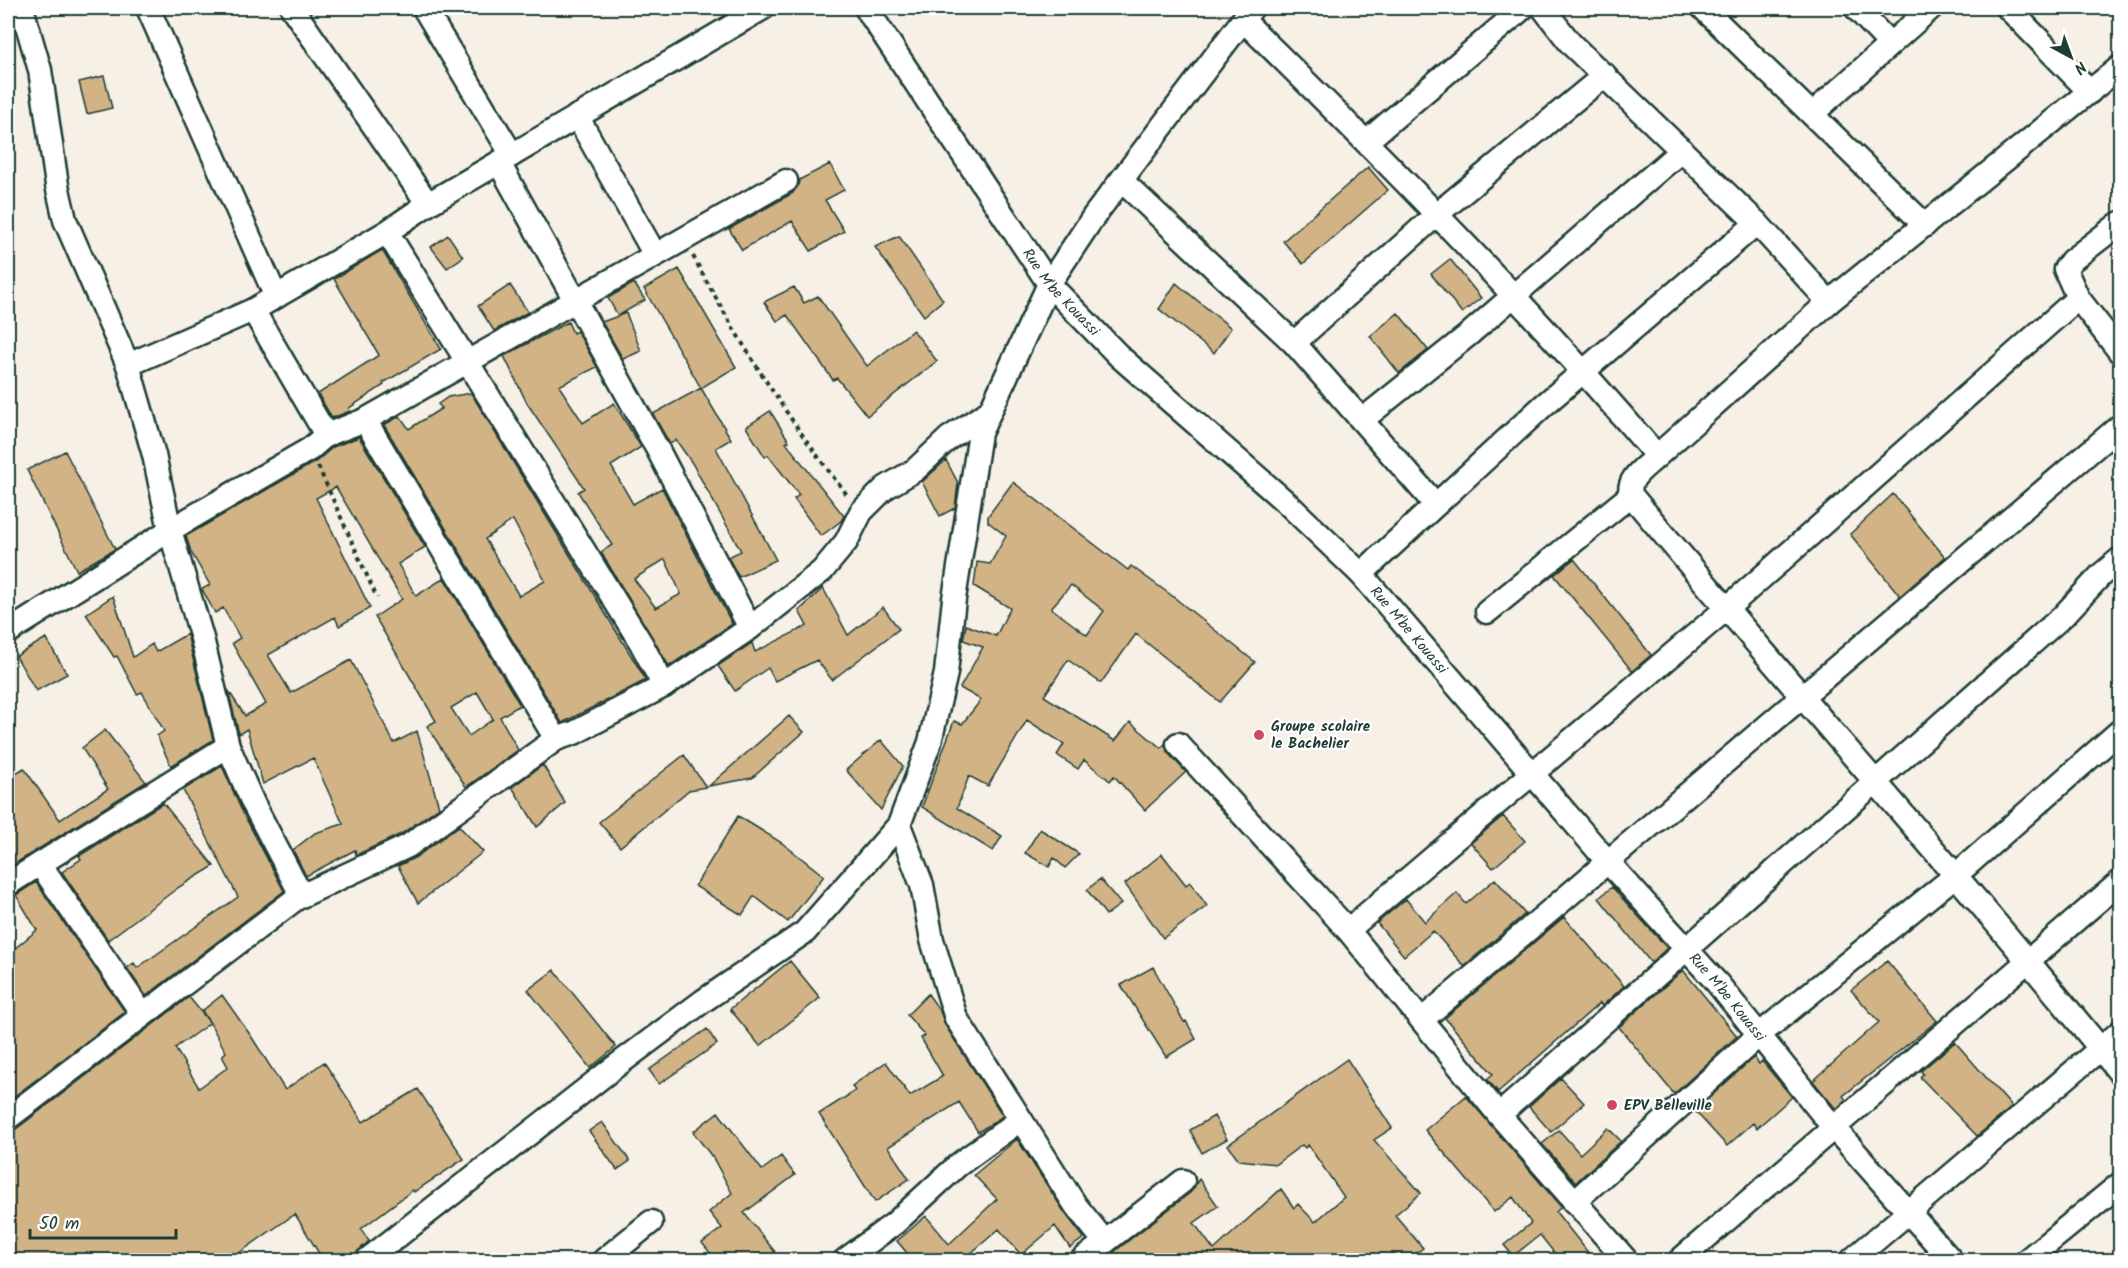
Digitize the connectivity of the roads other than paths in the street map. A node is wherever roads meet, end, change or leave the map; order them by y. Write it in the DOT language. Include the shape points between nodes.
graph roads {
  1 [pos="22,8"];
  2 [pos="148,8"];
  3 [pos="292,8"];
  4 [pos="424,8"];
  5 [pos="763,8"];
  6 [pos="866,8"];
  7 [pos="1523,8"];
  8 [pos="1543,8"];
  9 [pos="1703,8"];
  10 [pos="1856,8"];
  11 [pos="1930,8"];
  12 [pos="2008,8"];
  13 [pos="1248,14"];
  14 [pos="1890,44"];
  15 [pos="2121,67"];
  16 [pos="1605,75"];
  17 [pos="2090,92"];
  18 [pos="1812,114"];
  19 [pos="577,116"];
  20 [pos="1367,141"];
  21 [pos="1682,150"];
  22 [pos="506,159"];
  23 [pos="786,180"];
  24 [pos="1122,181"];
  25 [pos="428,204"];
  26 [pos="1436,215"];
  27 [pos="1757,223"];
  28 [pos="2121,223"];
  29 [pos="1925,225"];
  30 [pos="387,232"];
  31 [pos="655,255"];
  32 [pos="1049,284"];
  33 [pos="1514,296"];
  34 [pos="276,297"];
  35 [pos="2078,298"];
  36 [pos="576,302"];
  37 [pos="1829,302"];
  38 [pos="254,310"];
  39 [pos="1294,343"];
  40 [pos="2121,352"];
  41 [pos="469,363"];
  42 [pos="128,365"];
  43 [pos="1584,371"];
  44 [pos="990,411"];
  45 [pos="365,420"];
  46 [pos="1362,420"];
  47 [pos="2121,426"];
  48 [pos="318,442"];
  49 [pos="1657,456"];
  50 [pos="1631,495"];
  51 [pos="1435,504"];
  52 [pos="170,530"];
  53 [pos="2121,559"];
  54 [pos="1361,574"];
  55 [pos="1726,609"];
  56 [pos="1487,612"];
  57 [pos="750,628"];
  58 [pos="8,632"];
  59 [pos="664,686"];
  60 [pos="1801,697"];
  61 [pos="2121,731"];
  62 [pos="556,739"];
  63 [pos="1178,744"];
  64 [pos="228,746"];
  65 [pos="1531,773"];
  66 [pos="1874,783"];
  67 [pos="899,825"];
  68 [pos="1608,862"];
  69 [pos="40,864"];
  70 [pos="1956,875"];
  71 [pos="2121,882"];
  72 [pos="8,884"];
  73 [pos="297,898"];
  74 [pos="1348,930"];
  75 [pos="1686,947"];
  76 [pos="2027,963"];
  77 [pos="143,1015"];
  78 [pos="1423,1019"];
  79 [pos="2121,1032"];
  80 [pos="1759,1035"];
  81 [pos="2101,1049"];
  82 [pos="2121,1073"];
  83 [pos="1499,1115"];
  84 [pos="8,1118"];
  85 [pos="1020,1120"];
  86 [pos="1833,1127"];
  87 [pos="1184,1181"];
  88 [pos="2121,1184"];
  89 [pos="1574,1202"];
  90 [pos="1908,1212"];
  91 [pos="651,1222"];
  92 [pos="1105,1242"];
  93 [pos="368,1260"];
  94 [pos="604,1260"];
  95 [pos="845,1260"];
  96 [pos="1085,1260"];
  97 [pos="1626,1260"];
  98 [pos="1680,1260"];
  99 [pos="1852,1260"];
  100 [pos="1951,1260"];
  101 [pos="2027,1260"];
  1 -- 42 [label="street" via="40,70 65,220"];
  2 -- 34 [label="street"];
  3 -- 25 [label="street"];
  4 -- 22 [label="street"];
  5 -- 19 [label="street"];
  6 -- 32 [label="street, Rue M'be Kouassi"];
  7 -- 20 [label="street"];
  8 -- 16 [label="street" via="1571,44"];
  9 -- 18 [label="street"];
  10 -- 14 [label="street"];
  11 -- 14 [label="street"];
  12 -- 17 [label="street"];
  13 -- 20 [label="street"];
  13 -- 24 [label="street"];
  14 -- 18 [label="street"];
  15 -- 17 [label="street"];
  16 -- 21 [label="street"];
  16 -- 26 [label="street"];
  17 -- 29 [label="street"];
  18 -- 29 [label="street"];
  19 -- 22 [label="street"];
  19 -- 31 [label="street"];
  20 -- 26 [label="street"];
  21 -- 27 [label="street"];
  21 -- 33 [label="street"];
  22 -- 25 [label="street"];
  22 -- 36 [label="street"];
  23 -- 31 [label="street"];
  24 -- 32 [label="street"];
  24 -- 39 [label="street"];
  25 -- 30 [label="street"];
  26 -- 33 [label="street"];
  26 -- 39 [label="street"];
  27 -- 37 [label="street"];
  27 -- 43 [label="street"];
  28 -- 35 [label="street" via="2066,269"];
  29 -- 37 [label="street"];
  30 -- 34 [label="street"];
  30 -- 41 [label="street"];
  31 -- 36 [label="street"];
  32 -- 44 [label="street"];
  32 -- 54 [label="street, Rue M'be Kouassi" via="1120,357 1289,505"];
  33 -- 43 [label="street"];
  33 -- 46 [label="street"];
  34 -- 38 [label="street"];
  35 -- 40 [label="street"];
  35 -- 55 [label="street"];
  36 -- 41 [label="street"];
  36 -- 57 [label="street"];
  37 -- 49 [label="street"];
  38 -- 42 [label="street"];
  38 -- 48 [label="street"];
  39 -- 46 [label="street"];
  41 -- 45 [label="street"];
  41 -- 59 [label="street"];
  42 -- 52 [label="street"];
  43 -- 49 [label="street"];
  43 -- 51 [label="street"];
  44 -- 57 [label="street" via="949,438 915,471 885,488 861,512 846,542 822,571"];
  44 -- 67 [label="street" via="980,433 946,673 930,742"];
  45 -- 48 [label="street"];
  45 -- 62 [label="street"];
  46 -- 51 [label="street"];
  47 -- 60 [label="street"];
  48 -- 52 [label="street"];
  49 -- 50 [label="street" via="1631,481"];
  50 -- 55 [label="street"];
  50 -- 56 [label="street"];
  51 -- 54 [label="street"];
  52 -- 58 [label="street"];
  52 -- 64 [label="street"];
  53 -- 66 [label="street" via="2064,615"];
  54 -- 65 [label="street, Rue M'be Kouassi"];
  55 -- 60 [label="street"];
  55 -- 65 [label="street"];
  57 -- 59 [label="street"];
  59 -- 62 [label="street"];
  60 -- 66 [label="street"];
  60 -- 68 [label="street"];
  61 -- 70 [label="street"];
  62 -- 73 [label="street" via="408,846"];
  63 -- 74 [label="street"];
  64 -- 69 [label="street"];
  64 -- 73 [label="street" via="298,889"];
  65 -- 68 [label="street, Rue M'be Kouassi"];
  65 -- 74 [label="street"];
  66 -- 70 [label="street"];
  66 -- 75 [label="street"];
  67 -- 85 [label="street" via="922,885 932,940 956,1018"];
  67 -- 93 [label="street" via="805,932 703,1001"];
  68 -- 75 [label="street, Rue M'be Kouassi"];
  68 -- 78 [label="street"];
  69 -- 72 [label="street"];
  69 -- 77 [label="street"];
  70 -- 76 [label="street"];
  70 -- 80 [label="street"];
  71 -- 76 [label="street"];
  73 -- 77 [label="street"];
  74 -- 78 [label="street"];
  75 -- 80 [label="street, Rue M'be Kouassi"];
  75 -- 83 [label="street"];
  76 -- 81 [label="street"];
  76 -- 86 [label="street"];
  77 -- 84 [label="street"];
  78 -- 83 [label="street"];
  79 -- 81 [label="street"];
  80 -- 86 [label="street, Rue M'be Kouassi"];
  80 -- 89 [label="street"];
  81 -- 82 [label="street"];
  81 -- 90 [label="street"];
  83 -- 89 [label="street"];
  85 -- 92 [label="street" via="1076,1206"];
  85 -- 95 [label="street" via="958,1165 895,1222"];
  86 -- 90 [label="street, Rue M'be Kouassi"];
  86 -- 98 [label="street"];
  87 -- 92 [label="street"];
  88 -- 101 [label="street"];
  89 -- 97 [label="street"];
  90 -- 99 [label="street"];
  90 -- 100 [label="street, Rue M'be Kouassi"];
  91 -- 94 [label="street"];
  92 -- 96 [label="street"];
}
